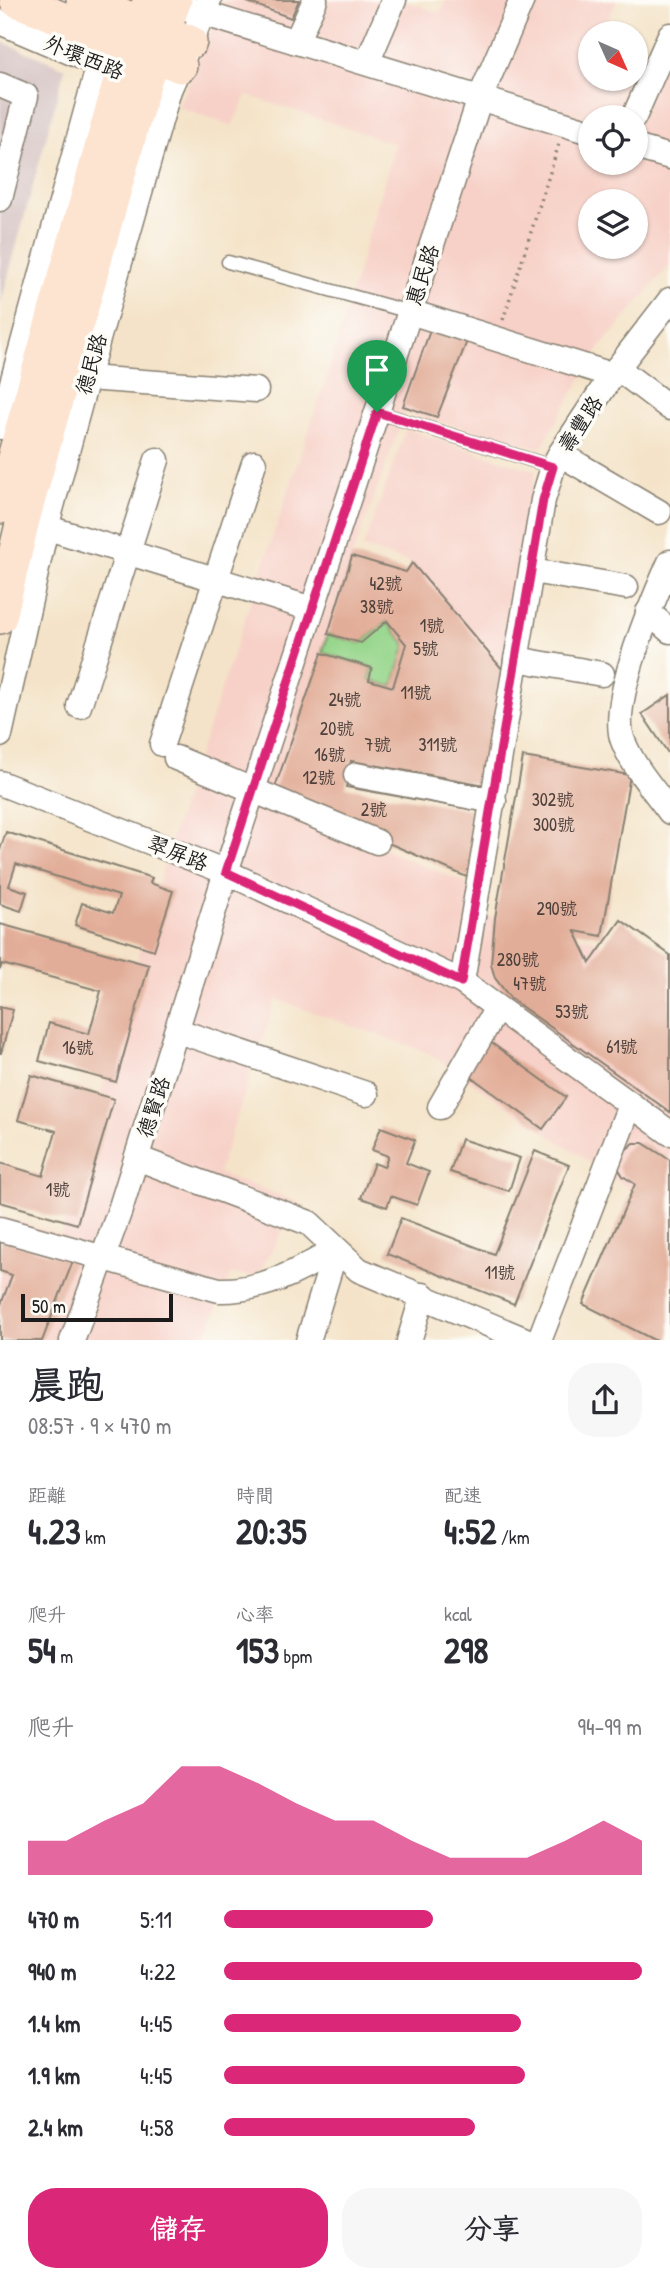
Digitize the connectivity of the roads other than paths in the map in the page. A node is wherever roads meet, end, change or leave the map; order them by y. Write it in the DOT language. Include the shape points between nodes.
graph roads {
  1 [pos="16,0"];
  2 [pos="83,0"];
  3 [pos="315,0"];
  4 [pos="394,0"];
  5 [pos="522,0"];
  6 [pos="0,22"];
  7 [pos="154,34"];
  8 [pos="670,35"];
  9 [pos="296,42"];
  10 [pos="367,63"];
  11 [pos="0,85"];
  12 [pos="480,98"];
  13 [pos="639,105"];
  14 [pos="578,128"];
  15 [pos="648,151"];
  16 [pos="670,157"];
  17 [pos="0,200"];
  18 [pos="228,262"];
  19 [pos="670,300"];
  20 [pos="410,312"];
  21 [pos="52,370"];
  22 [pos="614,372"];
  23 [pos="256,390"];
  24 [pos="670,408"];
  25 [pos="377,412"];
  26 [pos="0,427"];
  27 [pos="157,460"];
  28 [pos="556,461"];
  29 [pos="254,463"];
  30 [pos="659,512"];
  31 [pos="17,517"];
  32 [pos="128,552"];
  33 [pos="670,562"];
  34 [pos="532,571"];
  35 [pos="216,579"];
  36 [pos="626,587"];
  37 [pos="313,609"];
  38 [pos="648,612"];
  39 [pos="0,617"];
  40 [pos="670,631"];
  41 [pos="516,659"];
  42 [pos="602,674"];
  43 [pos="79,706"];
  44 [pos="0,735"];
  45 [pos="356,775"];
  46 [pos="0,783"];
  47 [pos="253,790"];
  48 [pos="494,801"];
  49 [pos="670,812"];
  50 [pos="377,842"];
  51 [pos="226,872"];
  52 [pos="461,982"];
  53 [pos="497,1008"];
  54 [pos="178,1031"];
  55 [pos="366,1094"];
  56 [pos="630,1105"];
  57 [pos="440,1107"];
  58 [pos="670,1133"];
  59 [pos="137,1158"];
  60 [pos="0,1229"];
  61 [pos="336,1249"];
  62 [pos="102,1258"];
  63 [pos="423,1295"];
  64 [pos="72,1340"];
  65 [pos="308,1340"];
  66 [pos="409,1340"];
  67 [pos="528,1340"];
  68 [pos="539,1340"];
  1 -- 7 [label="street, 外環西路"];
  2 -- 7 [label="street"];
  3 -- 9 [label="street"];
  4 -- 10 [label="street"];
  5 -- 12 [label="street, 惠民路"];
  6 -- 7 [label="street, 外環西路"];
  7 -- 9 [label="street"];
  7 -- 21 [label="street, 德民路"];
  7 -- 21 [label="street, 德民路"];
  8 -- 13 [label="street"];
  9 -- 10 [label="street"];
  10 -- 12 [label="street"];
  11 -- 17 [label="street" via="26,96"];
  12 -- 14 [label="street"];
  12 -- 20 [label="street, 惠民路"];
  15 -- 16 [label="street"];
  18 -- 20 [label="lane"];
  19 -- 22 [label="street, 壽豐路"];
  20 -- 22 [label="street"];
  20 -- 25 [label="street, 惠民路"];
  21 -- 23 [label="street"];
  21 -- 26 [label="street, 德民路"];
  21 -- 31 [label="street, 德民路"];
  22 -- 24 [label="street"];
  22 -- 28 [label="street, 壽豐路"];
  25 -- 28 [label="lane"];
  25 -- 37 [label="street, 惠民路"];
  27 -- 32 [label="street"];
  28 -- 30 [label="street"];
  28 -- 34 [label="street, 壽豐路" via="543,500"];
  29 -- 35 [label="street"];
  31 -- 32 [label="street"];
  31 -- 39 [label="street, 德民路"];
  31 -- 44 [label="street, 德民路"];
  32 -- 35 [label="street"];
  32 -- 43 [label="street"];
  33 -- 38 [label="street"];
  34 -- 36 [label="street"];
  34 -- 41 [label="street, 壽豐路"];
  35 -- 37 [label="street"];
  35 -- 47 [label="street" via="169,751"];
  37 -- 47 [label="street, 惠民路"];
  38 -- 40 [label="street"];
  38 -- 49 [label="street" via="626,679 622,739"];
  41 -- 42 [label="street"];
  41 -- 48 [label="street, 壽豐路"];
  45 -- 48 [label="street"];
  46 -- 51 [label="street, 翠屏路"];
  47 -- 50 [label="street"];
  47 -- 51 [label="street, 惠民路"];
  48 -- 52 [label="street, 壽豐路"];
  51 -- 52 [label="street, 翠屏路"];
  51 -- 54 [label="street, 德賢路"];
  52 -- 53 [label="street, 翠屏路"];
  53 -- 56 [label="street, 翠屏路"];
  53 -- 57 [label="street"];
  54 -- 55 [label="street"];
  54 -- 59 [label="street, 德賢路"];
  56 -- 58 [label="street, 翠屏路"];
  56 -- 68 [label="street"];
  59 -- 61 [label="street" via="309,1223"];
  59 -- 62 [label="street, 德賢路"];
  60 -- 62 [label="street"];
  61 -- 62 [label="street" via="302,1270 239,1290 219,1290"];
  61 -- 63 [label="street" via="359,1269"];
  61 -- 65 [label="street"];
  62 -- 64 [label="street, 德賢路"];
  63 -- 66 [label="street"];
  63 -- 67 [label="street"];
}
